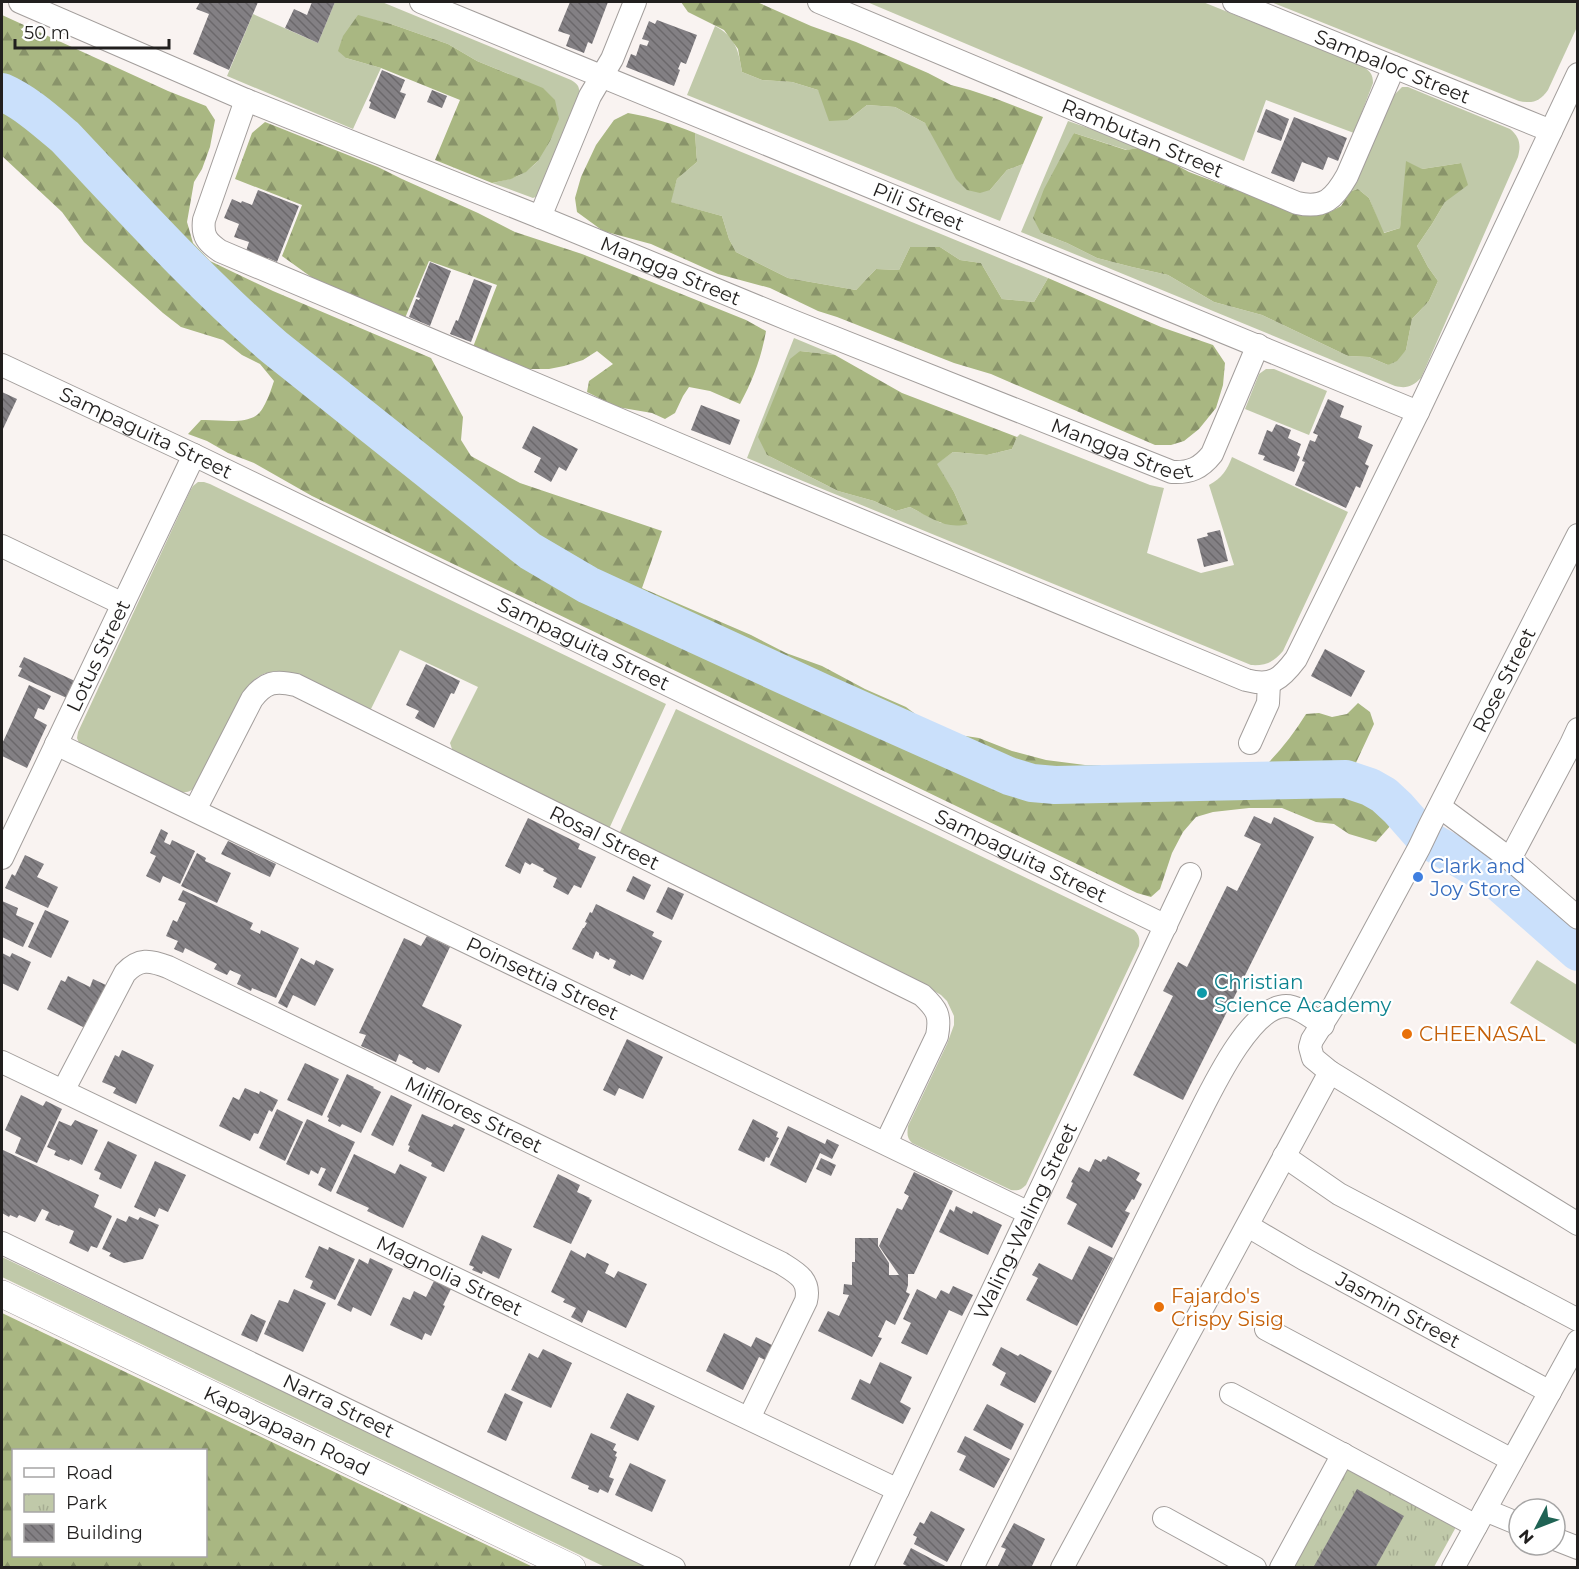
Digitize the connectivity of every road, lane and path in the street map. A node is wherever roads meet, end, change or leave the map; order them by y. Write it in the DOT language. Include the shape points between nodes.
graph roads {
  1 [pos="20,2"];
  2 [pos="421,2"];
  3 [pos="635,2"];
  4 [pos="819,2"];
  5 [pos="1234,2"];
  6 [pos="1394,67"];
  7 [pos="1578,74"];
  8 [pos="602,76"];
  9 [pos="246,100"];
  10 [pos="1551,131"];
  11 [pos="540,217"];
  12 [pos="1258,345"];
  13 [pos="2,364"];
  14 [pos="1418,412"];
  15 [pos="194,455"];
  16 [pos="1578,535"];
  17 [pos="2,546"];
  18 [pos="123,604"];
  19 [pos="1269,683"];
  20 [pos="1578,729"];
  21 [pos="1250,743"];
  22 [pos="56,744"];
  23 [pos="195,810"];
  24 [pos="1435,816"];
  25 [pos="2,858"];
  26 [pos="1510,859"];
  27 [pos="1190,874"];
  28 [pos="1575,910"];
  29 [pos="1166,926"];
  30 [pos="1323,1024"];
  31 [pos="2,1062"];
  32 [pos="1330,1072"];
  33 [pos="63,1091"];
  34 [pos="886,1143"];
  35 [pos="1284,1156"];
  36 [pos="1029,1213"];
  37 [pos="1578,1224"];
  38 [pos="1248,1226"];
  39 [pos="2,1243"];
  40 [pos="2,1294"];
  41 [pos="1578,1320"];
  42 [pos="1266,1329"];
  43 [pos="1578,1341"];
  44 [pos="1550,1392"];
  45 [pos="1232,1394"];
  46 [pos="749,1418"];
  47 [pos="1343,1454"];
  48 [pos="1512,1460"];
  49 [pos="898,1490"];
  50 [pos="1164,1518"];
  51 [pos="1480,1518"];
  52 [pos="1507,1522"];
  53 [pos="1063,1567"];
  54 [pos="572,1568"];
  55 [pos="674,1568"];
  56 [pos="861,1568"];
  57 [pos="972,1568"];
  58 [pos="1255,1568"];
  59 [pos="1281,1568"];
  60 [pos="1453,1568"];
  1 -- 9 [label="street, Mangga Street"];
  2 -- 8 [label="street, Pili Street"];
  3 -- 8 [label="street"];
  4 -- 6 [label="street, Rambutan Street" via="1310,206 1327,201 1342,186"];
  5 -- 6 [label="street, Sampaloc Street"];
  6 -- 10 [label="street, Sampaloc Street"];
  7 -- 10 [label="street"];
  8 -- 11 [label="street"];
  8 -- 12 [label="street, Pili Street"];
  9 -- 11 [label="street, Mangga Street"];
  9 -- 19 [label="street" via="204,220 206,238 220,251 1246,680"];
  10 -- 14 [label="street"];
  11 -- 12 [label="street, Mangga Street" via="1172,472 1196,469 1212,454"];
  12 -- 14 [label="street, Pili Street"];
  13 -- 15 [label="street, Sampaguita Street"];
  14 -- 19 [label="street" via="1296,659"];
  15 -- 18 [label="street, Lotus Street"];
  15 -- 29 [label="street, Sampaguita Street"];
  16 -- 24 [label="street, Rose Street"];
  17 -- 18 [label="street"];
  18 -- 22 [label="street, Lotus Street"];
  19 -- 21 [label="street" via="1268,703"];
  20 -- 26 [label="street"];
  22 -- 23 [label="street, Poinsettia Street"];
  22 -- 25 [label="street, Lotus Street"];
  23 -- 34 [label="street, Poinsettia Street"];
  23 -- 34 [label="street, Rosal Street" via="259,690 270,683 296,684 922,995 939,1014 937,1036"];
  24 -- 26 [label="street"];
  24 -- 30 [label="street, Rose Street"];
  26 -- 28 [label="street"];
  27 -- 29 [label="street, Waling-Waling Street"];
  29 -- 36 [label="street, Waling-Waling Street"];
  30 -- 32 [label="street, Rose Street" via="1310,1047 1312,1058"];
  30 -- 57 [label="street" via="1294,1008 1279,1007 1255,1023 1238,1045 1194,1124"];
  31 -- 33 [label="street, Magnolia Street"];
  32 -- 35 [label="street"];
  32 -- 37 [label="street"];
  33 -- 46 [label="street, Magnolia Street"];
  33 -- 46 [label="street, Milflores Street" via="125,973 143,961 168,967 798,1274 807,1287 806,1302"];
  34 -- 36 [label="street, Poinsettia Street"];
  35 -- 38 [label="street"];
  35 -- 41 [label="street" via="1339,1194"];
  36 -- 49 [label="street, Waling-Waling Street"];
  38 -- 44 [label="street, Jasmin Street"];
  38 -- 53 [label="street"];
  39 -- 55 [label="street, Narra Street"];
  40 -- 54 [label="street, Kapayapaan Road"];
  42 -- 48 [label="street"];
  43 -- 44 [label="street"];
  44 -- 48 [label="street"];
  45 -- 47 [label="street"];
  46 -- 49 [label="street, Magnolia Street"];
  47 -- 51 [label="street"];
  47 -- 59 [label="street"];
  48 -- 51 [label="street"];
  49 -- 56 [label="street, Waling-Waling Street"];
  50 -- 58 [label="street"];
  51 -- 52 [label="street"];
  51 -- 60 [label="street"];
}
